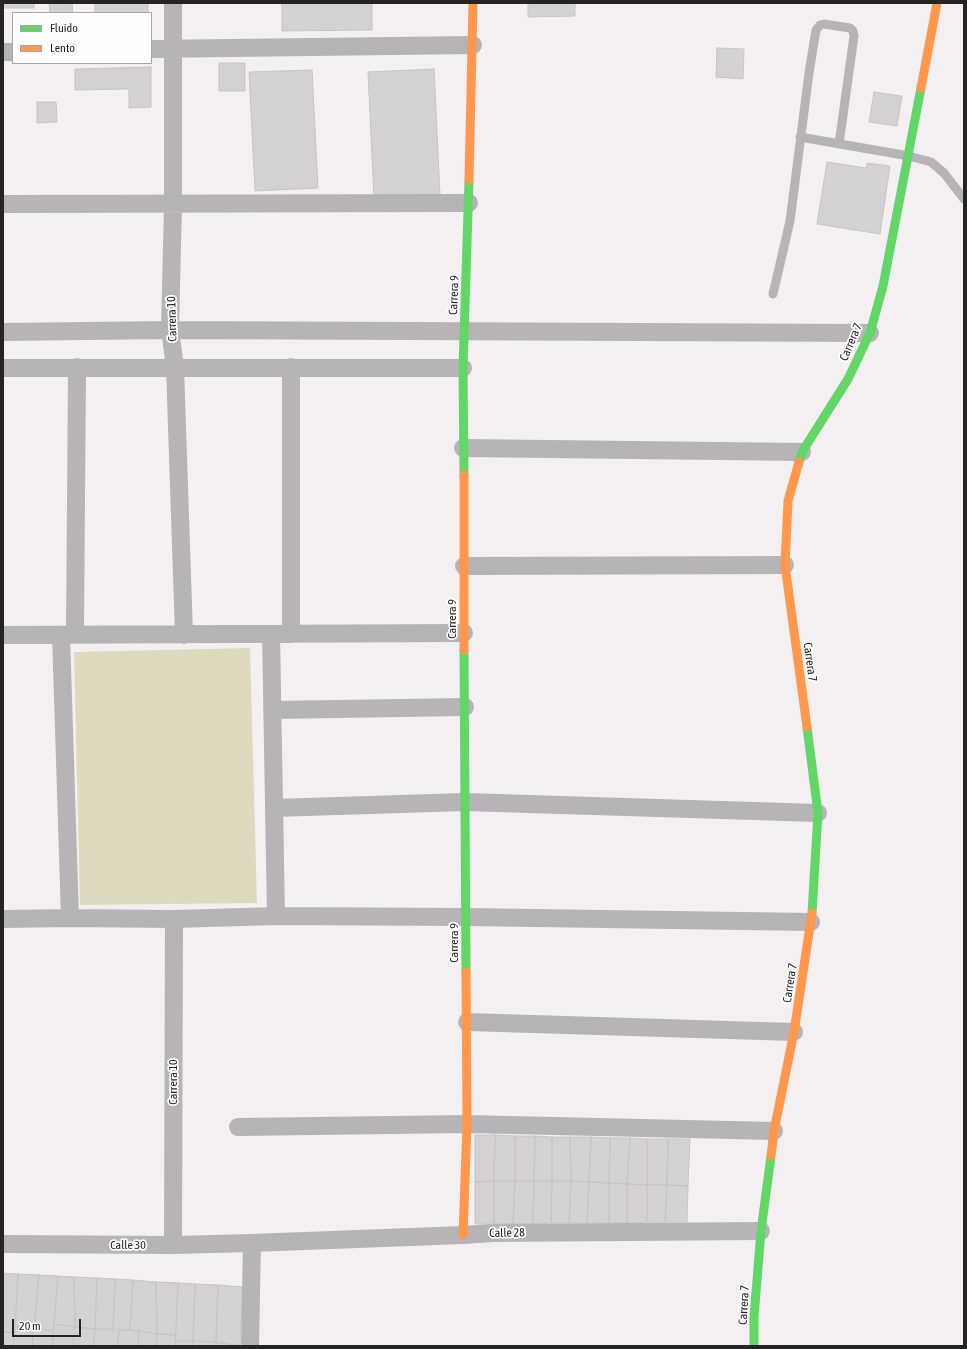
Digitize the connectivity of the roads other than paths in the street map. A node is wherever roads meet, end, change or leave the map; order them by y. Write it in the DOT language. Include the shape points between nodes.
graph roads {
  1 [pos="173,3"];
  2 [pos="473,3"];
  3 [pos="937,3"];
  4 [pos="474,45"];
  5 [pos="152,49"];
  6 [pos="173,49"];
  7 [pos="800,137"];
  8 [pos="839,144"];
  9 [pos="909,156"];
  10 [pos="964,199"];
  11 [pos="3,204"];
  12 [pos="173,204"];
  13 [pos="469,204"];
  14 [pos="773,294"];
  15 [pos="170,330"];
  16 [pos="465,331"];
  17 [pos="3,332"];
  18 [pos="870,333"];
  19 [pos="77,367"];
  20 [pos="175,367"];
  21 [pos="3,368"];
  22 [pos="291,368"];
  23 [pos="464,368"];
  24 [pos="463,448"];
  25 [pos="802,452"];
  26 [pos="785,565"];
  27 [pos="464,566"];
  28 [pos="3,634"];
  29 [pos="184,634"];
  30 [pos="271,634"];
  31 [pos="291,634"];
  32 [pos="464,634"];
  33 [pos="68,635"];
  34 [pos="465,707"];
  35 [pos="272,710"];
  36 [pos="465,802"];
  37 [pos="274,808"];
  38 [pos="818,813"];
  39 [pos="276,916"];
  40 [pos="466,917"];
  41 [pos="70,918"];
  42 [pos="3,919"];
  43 [pos="174,919"];
  44 [pos="811,922"];
  45 [pos="467,1022"];
  46 [pos="794,1032"];
  47 [pos="467,1124"];
  48 [pos="238,1127"];
  49 [pos="774,1131"];
  50 [pos="761,1231"];
  51 [pos="463,1235"];
  52 [pos="3,1244"];
  53 [pos="252,1244"];
  54 [pos="173,1245"];
  55 [pos="250,1346"];
  56 [pos="754,1346"];
  1 -- 6 [label="street, Carrera 10"];
  2 -- 4 [label="street, Carrera 9"];
  3 -- 9 [label="street, Carrera 7"];
  4 -- 6 [label="street"];
  4 -- 13 [label="street, Carrera 9"];
  5 -- 6 [label="street"];
  6 -- 12 [label="street, Carrera 10"];
  7 -- 8 [label="lane"];
  7 -- 8 [label="lane" via="816,30 824,24 850,28 854,36"];
  7 -- 14 [label="lane" via="790,221"];
  8 -- 9 [label="lane"];
  9 -- 10 [label="lane" via="931,162 944,173"];
  9 -- 18 [label="street, Carrera 7" via="883,286"];
  11 -- 12 [label="street"];
  12 -- 13 [label="street"];
  12 -- 15 [label="street, Carrera 10"];
  13 -- 16 [label="street, Carrera 9"];
  15 -- 16 [label="street"];
  15 -- 17 [label="street"];
  15 -- 20 [label="street, Carrera 10"];
  16 -- 18 [label="street"];
  16 -- 23 [label="street, Carrera 9"];
  18 -- 25 [label="street, Carrera 7" via="848,380"];
  19 -- 20 [label="street"];
  19 -- 21 [label="street"];
  19 -- 33 [label="street"];
  20 -- 22 [label="street"];
  20 -- 29 [label="street, Carrera 10"];
  22 -- 23 [label="street"];
  22 -- 31 [label="street"];
  23 -- 24 [label="street, Carrera 9"];
  24 -- 25 [label="street"];
  24 -- 27 [label="street, Carrera 9"];
  25 -- 26 [label="street, Carrera 7" via="788,501"];
  26 -- 27 [label="street"];
  26 -- 38 [label="street, Carrera 7"];
  27 -- 32 [label="street, Carrera 9"];
  28 -- 33 [label="street"];
  29 -- 30 [label="street"];
  29 -- 33 [label="street"];
  30 -- 31 [label="street"];
  30 -- 35 [label="street"];
  31 -- 32 [label="street"];
  32 -- 34 [label="street, Carrera 9"];
  33 -- 41 [label="street"];
  34 -- 35 [label="street"];
  34 -- 36 [label="street, Carrera 9"];
  35 -- 37 [label="street"];
  36 -- 37 [label="street"];
  36 -- 38 [label="street"];
  36 -- 40 [label="street, Carrera 9"];
  37 -- 39 [label="street"];
  38 -- 44 [label="street, Carrera 7"];
  39 -- 40 [label="street"];
  39 -- 43 [label="street"];
  40 -- 44 [label="street"];
  40 -- 45 [label="street, Carrera 9"];
  41 -- 42 [label="street"];
  41 -- 43 [label="street"];
  43 -- 54 [label="street, Carrera 10"];
  44 -- 46 [label="street, Carrera 7"];
  45 -- 46 [label="street"];
  45 -- 47 [label="street, Carrera 9"];
  46 -- 49 [label="street, Carrera 7"];
  47 -- 48 [label="street"];
  47 -- 49 [label="street"];
  47 -- 51 [label="street, Carrera 9"];
  49 -- 50 [label="street, Carrera 7"];
  50 -- 51 [label="street, Calle 28"];
  50 -- 56 [label="street, Carrera 7"];
  51 -- 53 [label="street, Calle 28"];
  52 -- 54 [label="street, Calle 30"];
  53 -- 54 [label="street, Calle 30"];
  53 -- 55 [label="street"];
}
